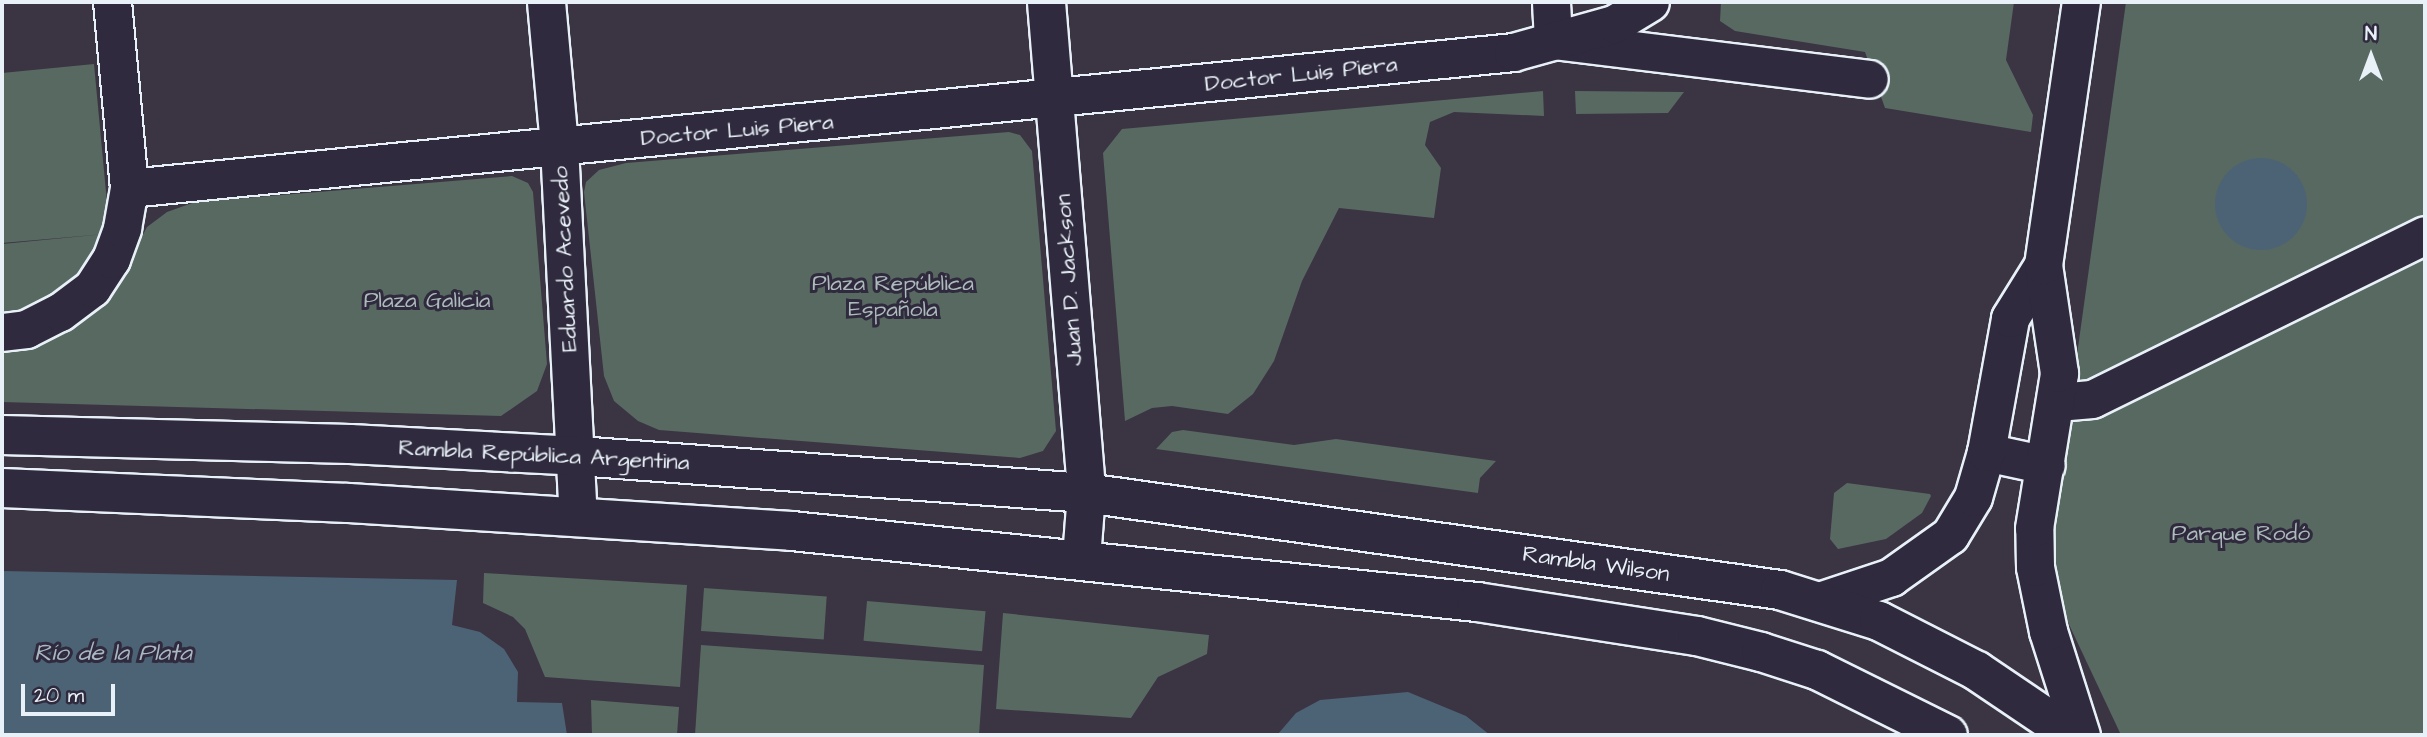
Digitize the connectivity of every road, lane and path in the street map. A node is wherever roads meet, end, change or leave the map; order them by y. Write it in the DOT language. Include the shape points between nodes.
graph roads {
  1 [pos="112,2"];
  2 [pos="546,2"];
  3 [pos="1046,2"];
  4 [pos="1551,2"];
  5 [pos="1650,2"];
  6 [pos="2081,2"];
  7 [pos="1553,40"];
  8 [pos="1869,79"];
  9 [pos="1055,100"];
  10 [pos="559,146"];
  11 [pos="128,188"];
  12 [pos="2425,235"];
  13 [pos="2043,265"];
  14 [pos="2,332"];
  15 [pos="2057,402"];
  16 [pos="2,435"];
  17 [pos="1986,452"];
  18 [pos="577,456"];
  19 [pos="2046,465"];
  20 [pos="2,488"];
  21 [pos="1086,493"];
  22 [pos="578,516"];
  23 [pos="1081,558"];
  24 [pos="1822,600"];
  25 [pos="1948,735"];
  26 [pos="2072,735"];
  27 [pos="2081,735"];
  1 -- 11 [label="street"];
  2 -- 10 [label="street, Eduardo Acevedo"];
  3 -- 9 [label="street, Juan D. Jackson"];
  4 -- 7 [label="street"];
  5 -- 7 [label="street, Doctor Luis Piera" via="1614,24"];
  6 -- 13 [label="street"];
  7 -- 8 [label="street, Doctor Luis Piera"];
  7 -- 9 [label="street, Doctor Luis Piera" via="1513,52"];
  9 -- 10 [label="street, Doctor Luis Piera"];
  9 -- 21 [label="street, Juan D. Jackson"];
  10 -- 11 [label="street, Doctor Luis Piera"];
  10 -- 18 [label="street, Eduardo Acevedo"];
  11 -- 14 [label="street" via="111,259 92,288 60,312 26,328"];
  12 -- 15 [label="street" via="2092,399"];
  13 -- 15 [label="street" via="2054,320"];
  13 -- 17 [label="street" via="2010,318"];
  15 -- 19 [label="street"];
  16 -- 18 [label="main road, Rambla República Argentina" via="351,444"];
  17 -- 19 [label="street"];
  17 -- 24 [label="street" via="1973,497 1950,535 1891,576"];
  18 -- 21 [label="main road, Rambla República Argentina"];
  18 -- 22 [label="street, Eduardo Acevedo"];
  19 -- 27 [label="street" via="2034,528 2035,566 2049,631"];
  20 -- 22 [label="main road"];
  21 -- 23 [label="street, Juan D. Jackson"];
  21 -- 24 [label="main road, Rambla Wilson" via="1780,590"];
  22 -- 23 [label="main road"];
  23 -- 25 [label="main road" via="1477,602 1697,636 1817,670"];
  24 -- 26 [label="main road, Rambla Wilson" via="1879,621 1977,671"];
}
